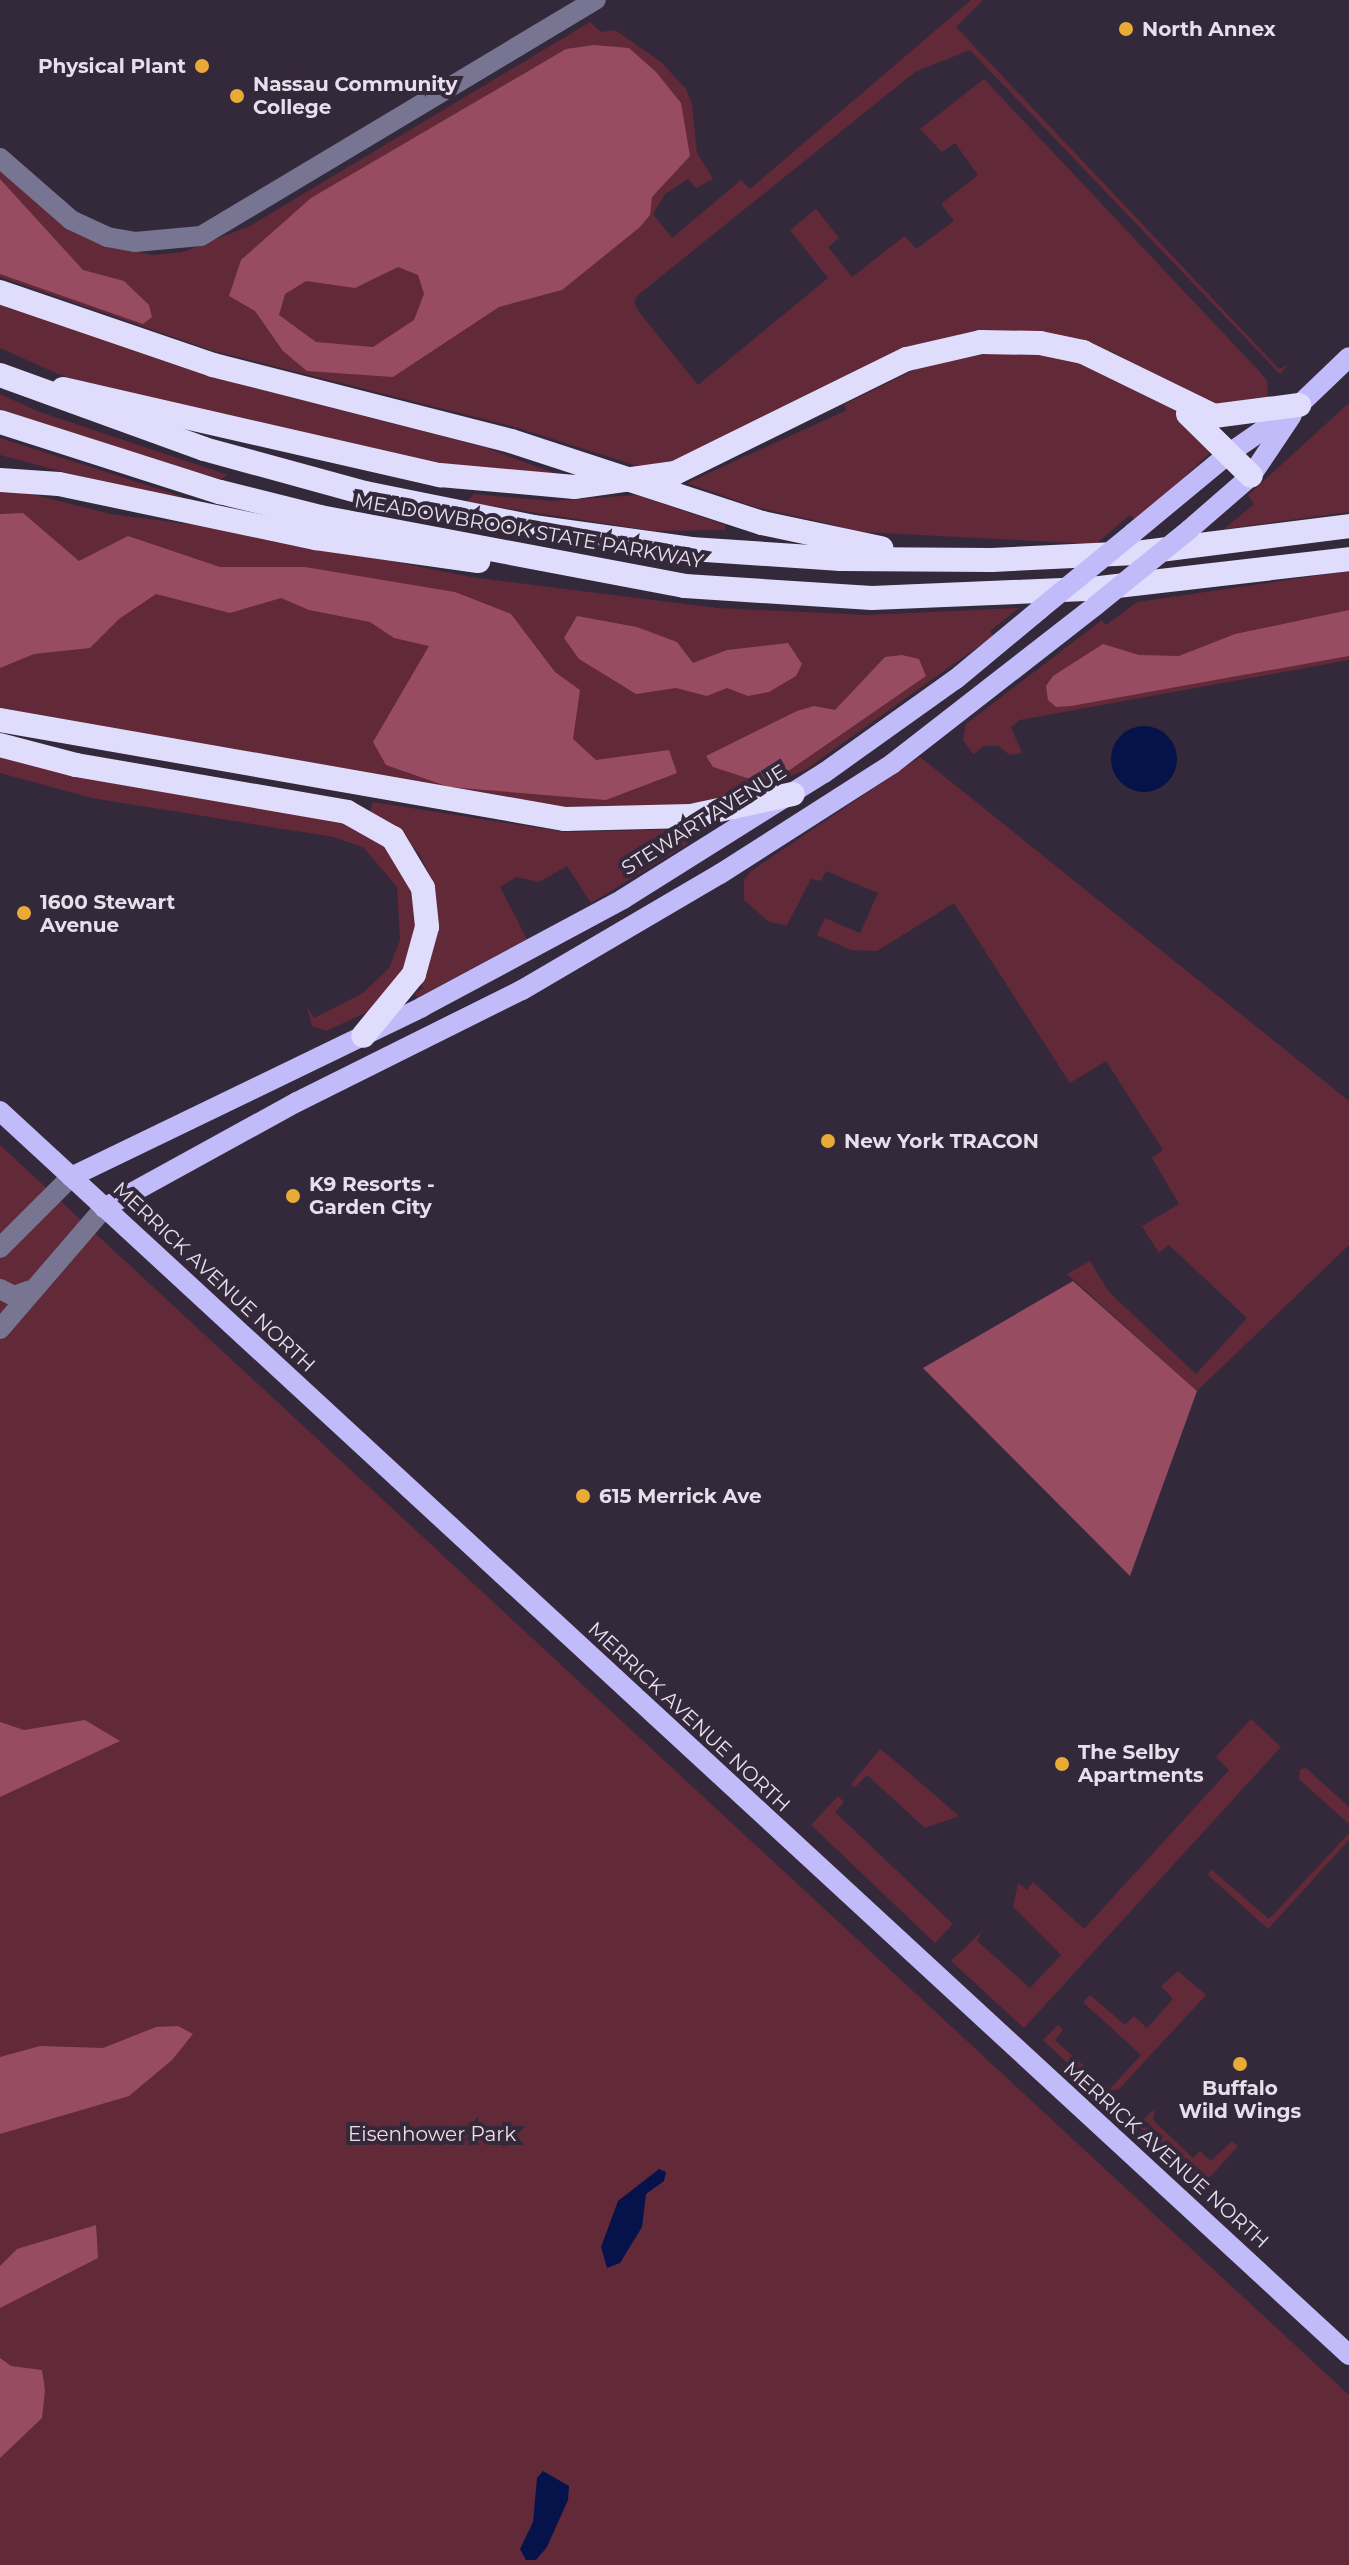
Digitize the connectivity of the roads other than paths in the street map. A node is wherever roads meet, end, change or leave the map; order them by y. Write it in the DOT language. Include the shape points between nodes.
graph roads {
  1 [pos="596,0"];
  2 [pos="0,158"];
  3 [pos="0,292"];
  4 [pos="1349,357"];
  5 [pos="7,378"];
  6 [pos="1155,386"];
  7 [pos="1299,405"];
  8 [pos="0,422"];
  9 [pos="1231,452"];
  10 [pos="0,465"];
  11 [pos="1251,476"];
  12 [pos="0,480"];
  13 [pos="59,484"];
  14 [pos="1349,526"];
  15 [pos="1349,559"];
  16 [pos="942,561"];
  17 [pos="560,565"];
  18 [pos="0,720"];
  19 [pos="0,745"];
  20 [pos="793,794"];
  21 [pos="699,854"];
  22 [pos="720,874"];
  23 [pos="695,889"];
  24 [pos="534,949"];
  25 [pos="522,990"];
  26 [pos="422,1007"];
  27 [pos="459,1023"];
  28 [pos="363,1036"];
  29 [pos="0,1111"];
  30 [pos="71,1177"];
  31 [pos="104,1208"];
  32 [pos="0,1248"];
  33 [pos="0,1289"];
  34 [pos="28,1291"];
  35 [pos="0,1329"];
  36 [pos="1349,2355"];
  1 -- 2 [label="street" via="201,236 135,242 107,237 71,220"];
  3 -- 16 [label="highway" via="176,353 511,441 762,523"];
  4 -- 7 [label="main road, STEWART AVENUE"];
  5 -- 6 [label="highway, bridge" via="440,475 574,487 675,473 907,359 961,344 1018,341 1063,347 1114,364"];
  5 -- 16 [label="highway, MEADOWBROOK STATE PARKWAY" via="257,465 466,515 691,549"];
  6 -- 7 [label="highway" via="1214,416"];
  6 -- 9 [label="highway"];
  7 -- 9 [label="main road, STEWART AVENUE"];
  7 -- 11 [label="main road, STEWART AVENUE"];
  8 -- 17 [label="highway, MEADOWBROOK STATE PARKWAY" via="220,492"];
  9 -- 11 [label="highway"];
  9 -- 20 [label="main road, STEWART AVENUE, bridge" via="956,679"];
  10 -- 13 [label="highway"];
  11 -- 22 [label="main road, STEWART AVENUE, bridge" via="892,764"];
  12 -- 13 [label="highway"];
  13 -- 17 [label="highway" via="404,552"];
  14 -- 16 [label="highway, MEADOWBROOK STATE PARKWAY" via="1136,553"];
  15 -- 17 [label="highway, MEADOWBROOK STATE PARKWAY" via="1106,588 872,598 685,586"];
  18 -- 20 [label="highway" via="565,819 691,816"];
  19 -- 28 [label="highway" via="76,765 347,812 393,838 423,888 427,927 414,974"];
  20 -- 21 [label="main road, STEWART AVENUE"];
  21 -- 22 [label="main road"];
  21 -- 23 [label="main road"];
  21 -- 24 [label="main road, STEWART AVENUE"];
  22 -- 23 [label="main road, STEWART AVENUE"];
  23 -- 25 [label="main road, STEWART AVENUE"];
  24 -- 25 [label="main road"];
  24 -- 26 [label="main road, STEWART AVENUE"];
  25 -- 27 [label="main road, STEWART AVENUE"];
  26 -- 27 [label="main road"];
  26 -- 28 [label="main road, STEWART AVENUE"];
  27 -- 31 [label="main road, STEWART AVENUE" via="284,1109"];
  28 -- 30 [label="main road, STEWART AVENUE"];
  29 -- 30 [label="main road, MERRICK AVENUE NORTH"];
  30 -- 31 [label="main road, MERRICK AVENUE NORTH"];
  30 -- 32 [label="street"];
  31 -- 34 [label="street"];
  31 -- 36 [label="main road, MERRICK AVENUE NORTH"];
  33 -- 34 [label="street" via="14,1296"];
  34 -- 35 [label="street"];
}
